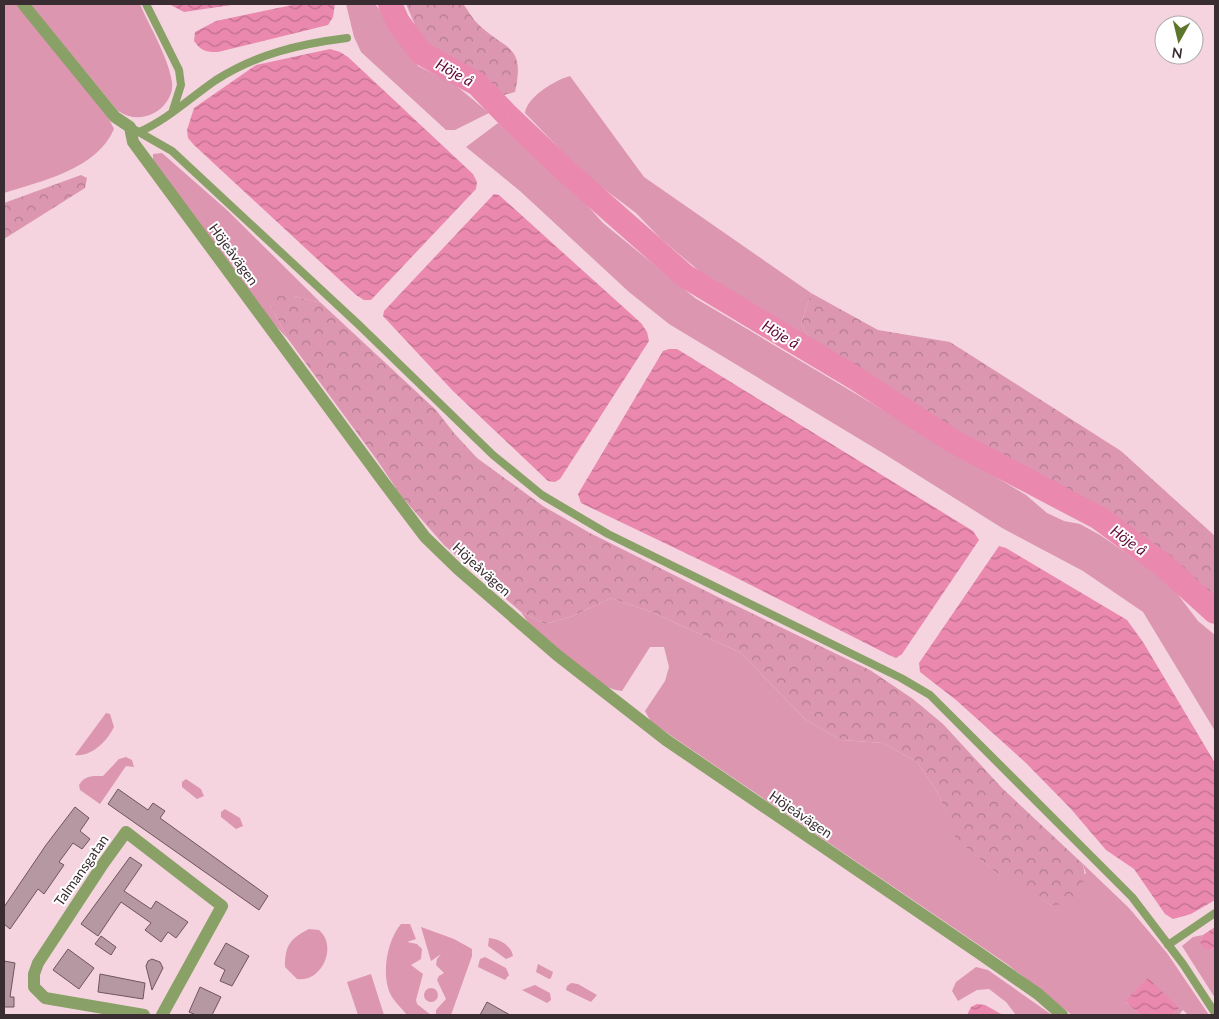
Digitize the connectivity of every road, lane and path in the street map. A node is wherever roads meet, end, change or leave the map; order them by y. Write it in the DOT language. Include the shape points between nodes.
graph roads {
  1 [pos="23,4"];
  2 [pos="146,4"];
  3 [pos="347,38"];
  4 [pos="173,110"];
  5 [pos="134,129"];
  6 [pos="1215,913"];
  7 [pos="1168,944"];
  8 [pos="1215,1013"];
  9 [pos="144,1015"];
  10 [pos="162,1015"];
  11 [pos="1062,1015"];
  1 -- 5 [label="street" via="115,117"];
  2 -- 4 [label="lane" via="179,70 181,85"];
  3 -- 4 [label="lane" via="255,58"];
  4 -- 5 [label="lane" via="155,125"];
  5 -- 7 [label="lane" via="172,151 360,325 493,455 542,495 608,534 902,678 930,695 1132,897"];
  5 -- 11 [label="street, Höjeåvägen" via="133,142 376,472 425,537 458,569 557,655 666,740 1038,994"];
  6 -- 7 [label="lane"];
  7 -- 8 [label="lane"];
  9 -- 10 [label="street, Talmansgatan" via="45,998 34,987 38,963 126,832 222,906"];
}
